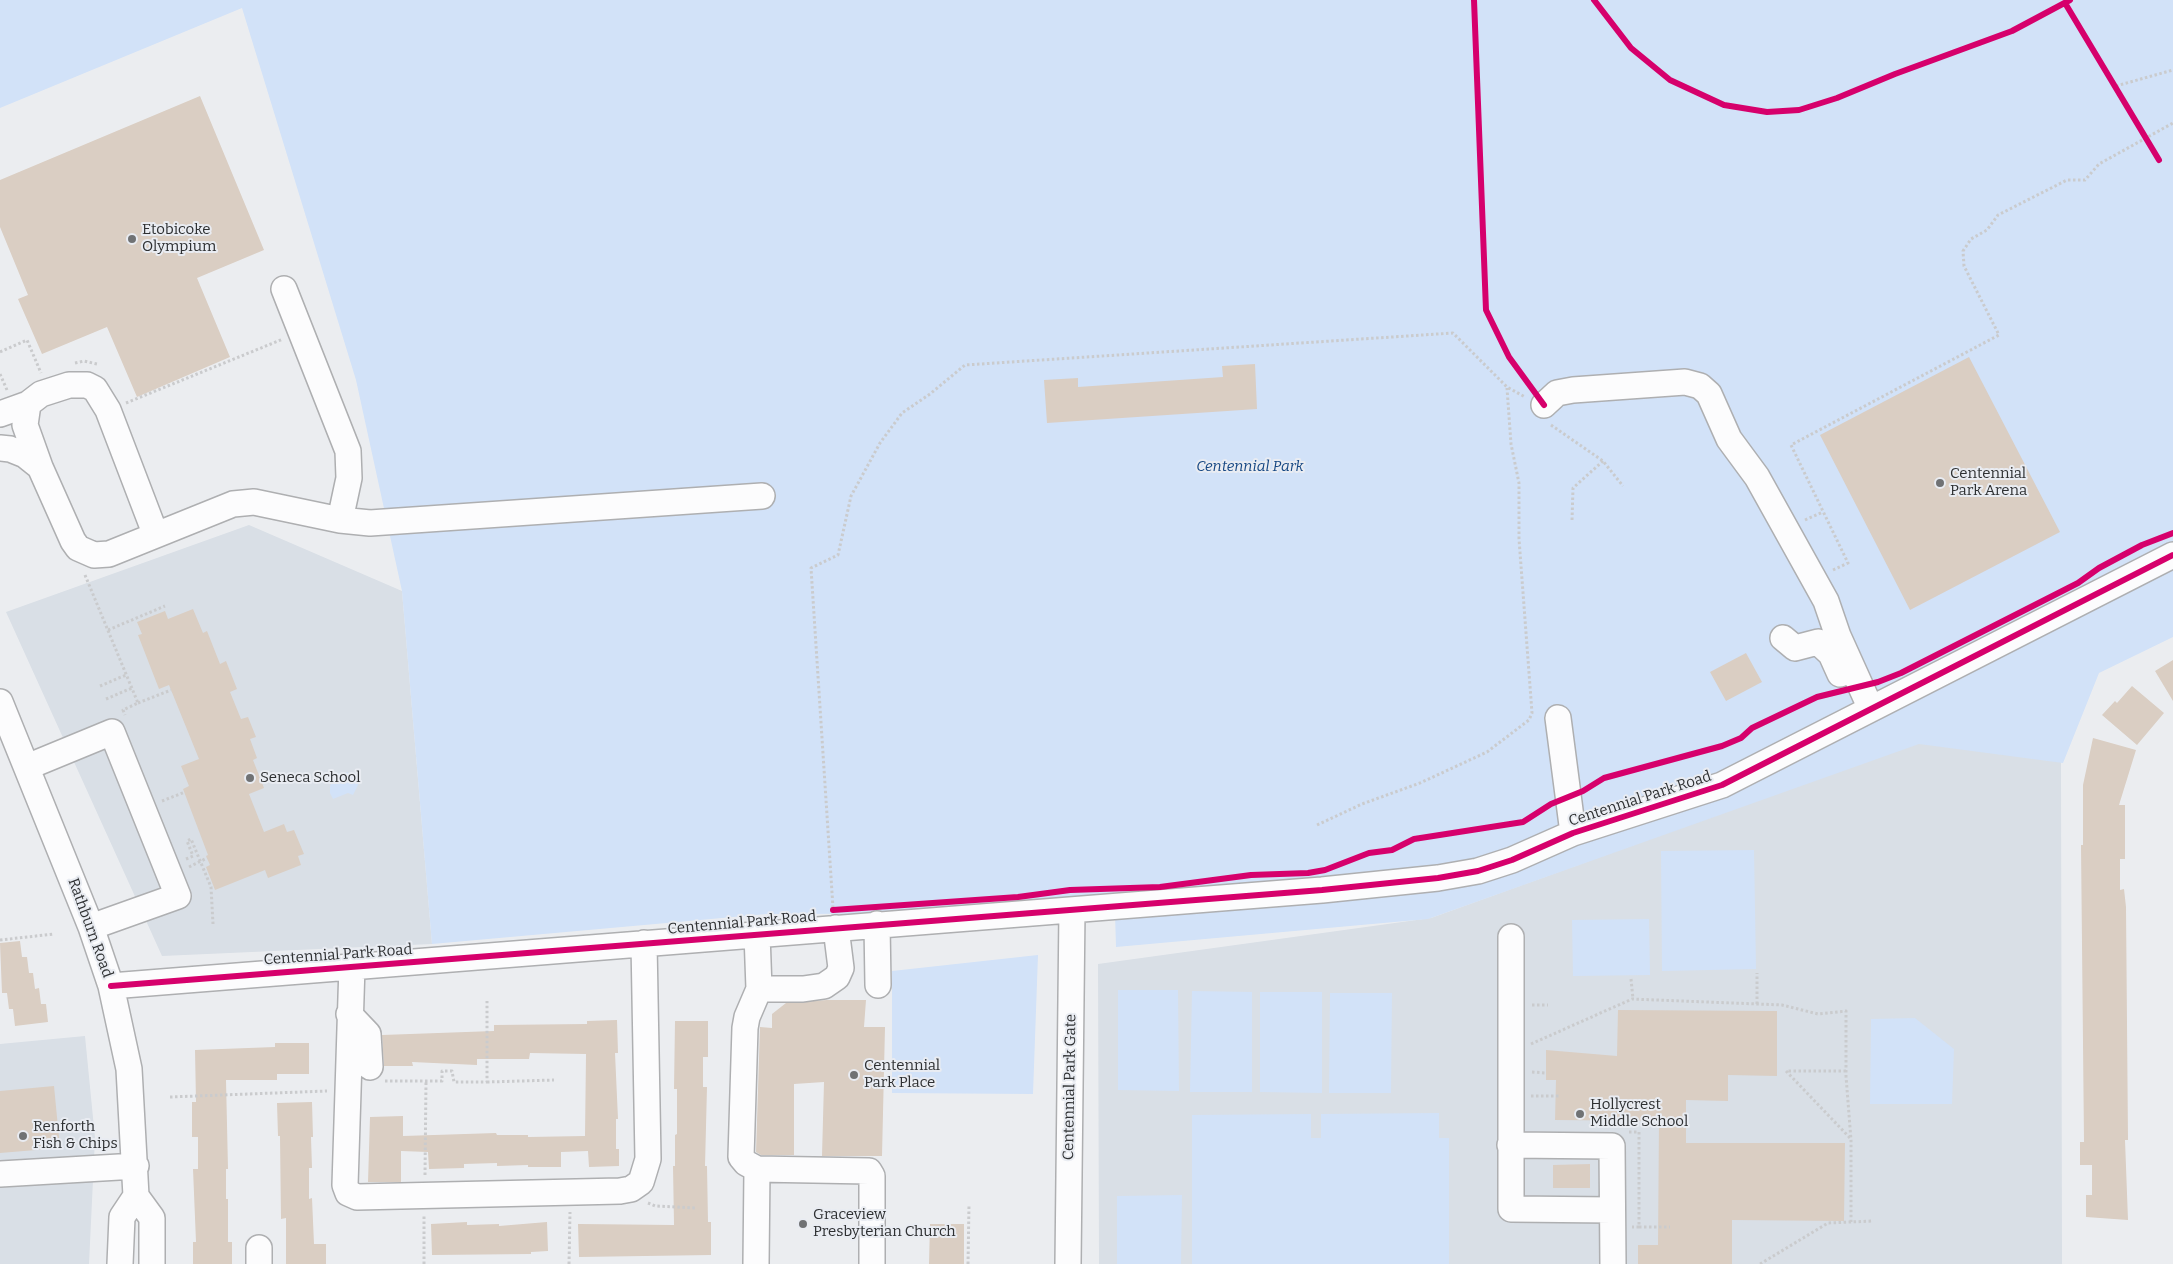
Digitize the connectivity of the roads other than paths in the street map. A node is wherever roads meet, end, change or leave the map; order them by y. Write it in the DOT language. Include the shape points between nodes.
graph roads {
  1 [pos="284,289"];
  2 [pos="22,395"];
  3 [pos="0,414"];
  4 [pos="1546,414"];
  5 [pos="0,448"];
  6 [pos="40,467"];
  7 [pos="762,496"];
  8 [pos="340,520"];
  9 [pos="155,533"];
  10 [pos="2173,555"];
  11 [pos="1829,613"];
  12 [pos="1783,638"];
  13 [pos="1818,642"];
  14 [pos="0,702"];
  15 [pos="1865,712"];
  16 [pos="1558,718"];
  17 [pos="27,766"];
  18 [pos="1572,834"];
  19 [pos="1072,910"];
  20 [pos="837,916"];
  21 [pos="877,924"];
  22 [pos="91,927"];
  23 [pos="757,934"];
  24 [pos="1510,938"];
  25 [pos="644,943"];
  26 [pos="352,966"];
  27 [pos="878,985"];
  28 [pos="111,986"];
  29 [pos="759,989"];
  30 [pos="350,1014"];
  31 [pos="370,1068"];
  32 [pos="1510,1146"];
  33 [pos="136,1166"];
  34 [pos="757,1169"];
  35 [pos="0,1174"];
  36 [pos="136,1196"];
  37 [pos="1612,1210"];
  38 [pos="120,1264"];
  39 [pos="152,1264"];
  40 [pos="756,1264"];
  41 [pos="872,1264"];
  42 [pos="1068,1264"];
  43 [pos="1613,1264"];
  1 -- 8 [label="street" via="348,451 349,478"];
  2 -- 3 [label="street"];
  2 -- 6 [label="street" via="25,425"];
  2 -- 9 [label="street" via="41,394 69,385 87,385 95,389 108,410"];
  4 -- 11 [label="street" via="1557,393 1573,390 1685,382 1700,386 1709,394 1729,439 1757,478 1826,601"];
  5 -- 6 [label="street" via="10,448 25,455"];
  6 -- 9 [label="street" via="73,541 85,552 109,554"];
  7 -- 8 [label="street" via="370,523"];
  8 -- 9 [label="street" via="254,502 233,504"];
  10 -- 15 [label="street, Centennial Park Road"];
  11 -- 13 [label="street" via="1824,634"];
  11 -- 15 [label="street"];
  12 -- 13 [label="street" via="1795,648"];
  13 -- 15 [label="street" via="1831,654"];
  14 -- 17 [label="street, Rathburn Road"];
  15 -- 18 [label="street, Centennial Park Road" via="1722,786"];
  16 -- 18 [label="street"];
  17 -- 22 [label="street, Rathburn Road"];
  17 -- 22 [label="street" via="112,732 178,896"];
  18 -- 19 [label="street, Centennial Park Road" via="1512,860 1478,871 1438,878"];
  19 -- 21 [label="street, Centennial Park Road"];
  19 -- 42 [label="street, Centennial Park Gate"];
  20 -- 21 [label="street, Centennial Park Road"];
  20 -- 23 [label="street, Centennial Park Road"];
  20 -- 29 [label="street" via="841,968 837,977 824,986"];
  21 -- 27 [label="street"];
  22 -- 28 [label="street, Rathburn Road"];
  23 -- 25 [label="street, Centennial Park Road"];
  23 -- 29 [label="street"];
  24 -- 32 [label="street"];
  25 -- 26 [label="street, Centennial Park Road"];
  25 -- 30 [label="street" via="648,1159 641,1182 631,1189 357,1197 348,1193 345,1185"];
  26 -- 28 [label="street, Centennial Park Road"];
  26 -- 30 [label="street"];
  28 -- 33 [label="street, Rathburn Road" via="129,1069"];
  29 -- 34 [label="street" via="745,1028 741,1157"];
  30 -- 31 [label="street" via="368,1034"];
  32 -- 37 [label="street" via="1511,1209"];
  32 -- 37 [label="street" via="1612,1146"];
  33 -- 35 [label="street"];
  33 -- 36 [label="street, Rathburn Road"];
  34 -- 40 [label="street"];
  34 -- 41 [label="street" via="869,1171 872,1176"];
  36 -- 38 [label="street" via="122,1217"];
  36 -- 39 [label="street" via="152,1218"];
  37 -- 43 [label="street"];
}
